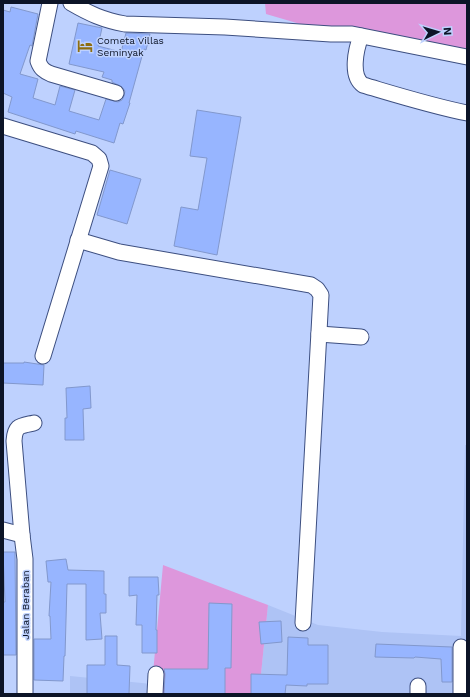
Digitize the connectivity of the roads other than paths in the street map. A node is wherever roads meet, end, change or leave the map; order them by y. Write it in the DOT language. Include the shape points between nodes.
graph roads {
  1 [pos="50,3"];
  2 [pos="71,3"];
  3 [pos="361,36"];
  4 [pos="467,57"];
  5 [pos="116,93"];
  6 [pos="467,112"];
  7 [pos="3,126"];
  8 [pos="78,240"];
  9 [pos="319,334"];
  10 [pos="361,337"];
  11 [pos="43,356"];
  12 [pos="34,423"];
  13 [pos="3,530"];
  14 [pos="22,535"];
  15 [pos="303,623"];
  16 [pos="460,647"];
  17 [pos="156,674"];
  18 [pos="25,694"];
  19 [pos="155,694"];
  20 [pos="461,694"];
  1 -- 5 [label="street" via="38,61 40,67 44,72"];
  2 -- 3 [label="street" via="95,16 125,24 225,27"];
  3 -- 4 [label="street"];
  3 -- 6 [label="street" via="355,72 363,85 450,110"];
  7 -- 8 [label="street" via="92,154 99,159 100,170"];
  8 -- 9 [label="street" via="119,252 311,285 321,295"];
  8 -- 11 [label="street"];
  9 -- 10 [label="street"];
  9 -- 15 [label="street"];
  12 -- 14 [label="street, Jalan Beraban" via="20,426 14,433"];
  13 -- 14 [label="street"];
  14 -- 18 [label="street, Jalan Beraban" via="26,573"];
  16 -- 20 [label="street"];
  17 -- 19 [label="street"];
}
